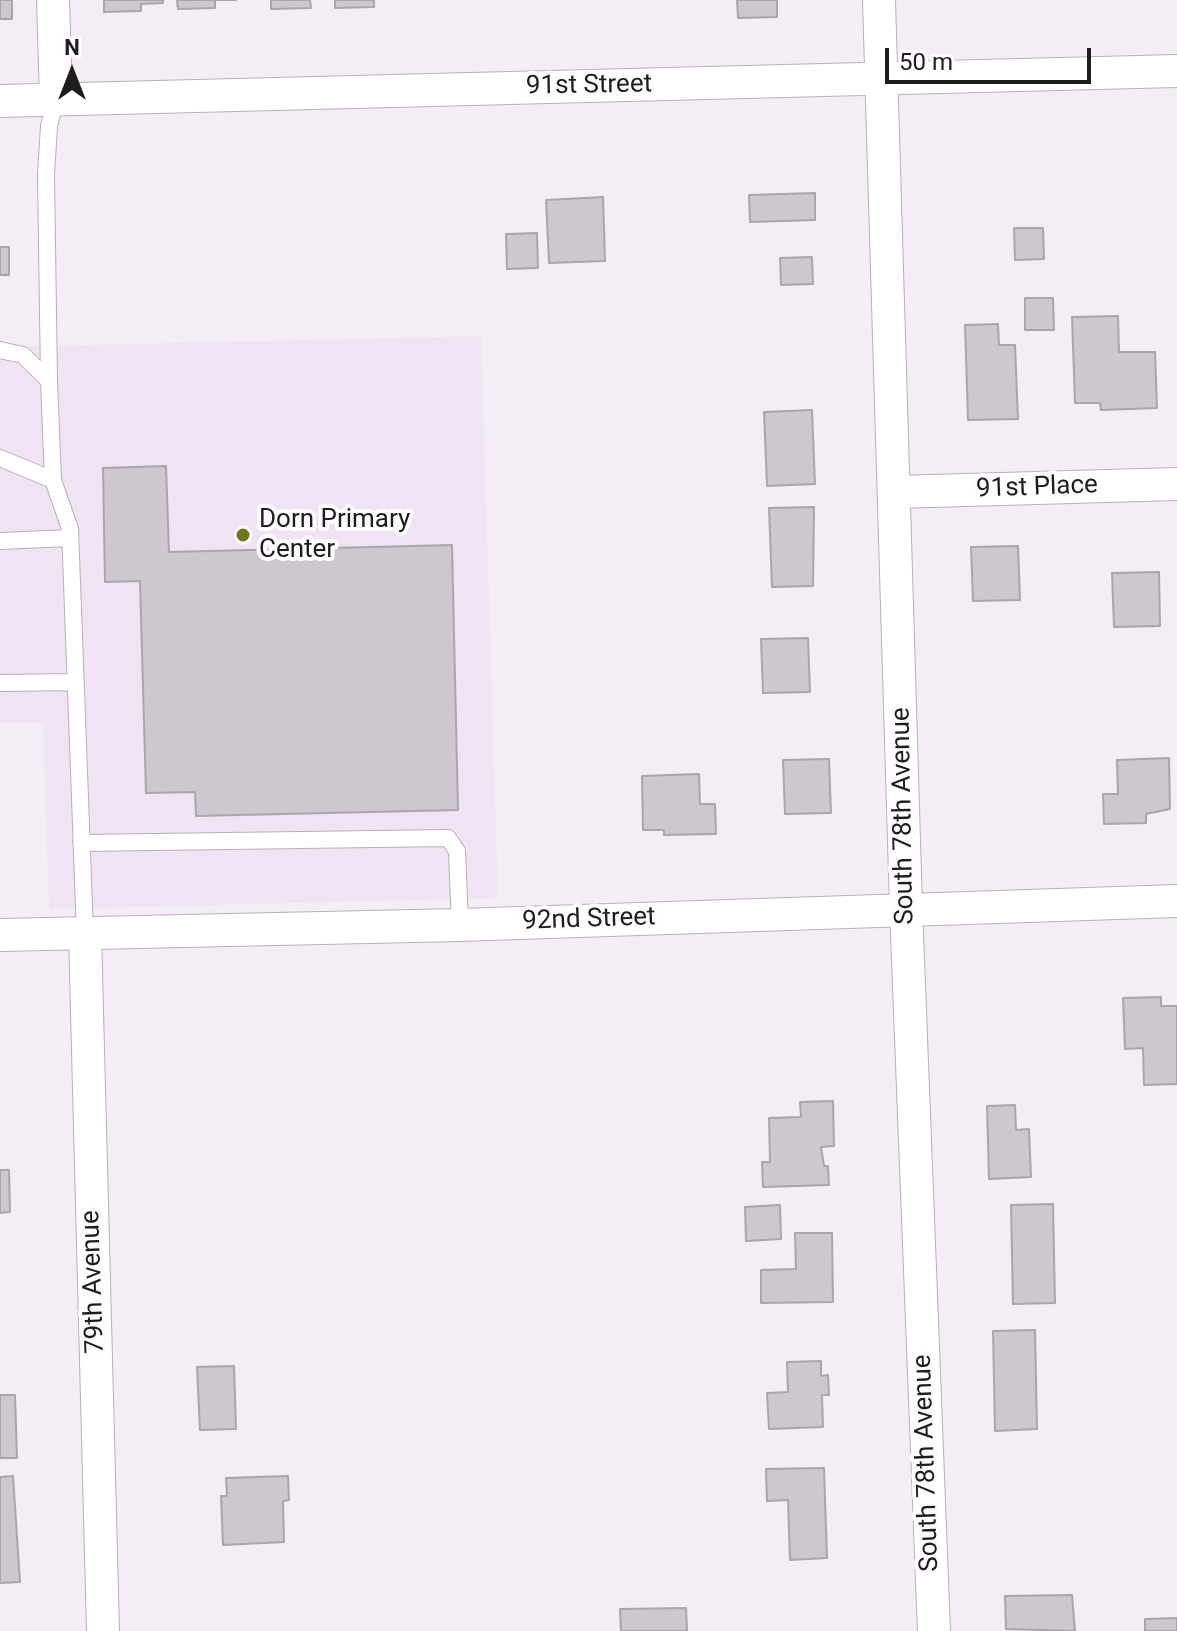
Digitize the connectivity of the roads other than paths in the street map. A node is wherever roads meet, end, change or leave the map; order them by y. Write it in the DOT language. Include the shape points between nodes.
graph roads {
  1 [pos="53,0"];
  2 [pos="879,0"];
  3 [pos="1177,71"];
  4 [pos="882,79"];
  5 [pos="56,99"];
  6 [pos="0,101"];
  7 [pos="0,350"];
  8 [pos="49,381"];
  9 [pos="0,458"];
  10 [pos="53,480"];
  11 [pos="1177,484"];
  12 [pos="896,492"];
  13 [pos="70,538"];
  14 [pos="0,541"];
  15 [pos="75,682"];
  16 [pos="0,683"];
  17 [pos="81,843"];
  18 [pos="1177,901"];
  19 [pos="906,908"];
  20 [pos="460,925"];
  21 [pos="85,933"];
  22 [pos="0,935"];
  23 [pos="103,1631"];
  24 [pos="934,1631"];
  1 -- 5 [label="street"];
  2 -- 4 [label="street, South 78th Avenue"];
  3 -- 4 [label="street, 91st Street"];
  4 -- 5 [label="street, 91st Street"];
  4 -- 12 [label="street, South 78th Avenue"];
  5 -- 6 [label="street, 91st Street"];
  5 -- 8 [label="lane" via="46,175"];
  7 -- 8 [label="lane" via="23,355"];
  8 -- 10 [label="lane"];
  9 -- 10 [label="lane"];
  10 -- 13 [label="lane"];
  11 -- 12 [label="street, 91st Place"];
  12 -- 19 [label="street, South 78th Avenue"];
  13 -- 14 [label="lane"];
  13 -- 15 [label="lane"];
  15 -- 16 [label="lane"];
  15 -- 17 [label="lane"];
  17 -- 20 [label="lane" via="448,838 457,851"];
  17 -- 21 [label="lane"];
  18 -- 19 [label="street, 92nd Street"];
  19 -- 20 [label="street, 92nd Street"];
  19 -- 24 [label="street, South 78th Avenue"];
  20 -- 21 [label="street, 92nd Street"];
  21 -- 22 [label="street, 92nd Street"];
  21 -- 23 [label="street, 79th Avenue"];
}
